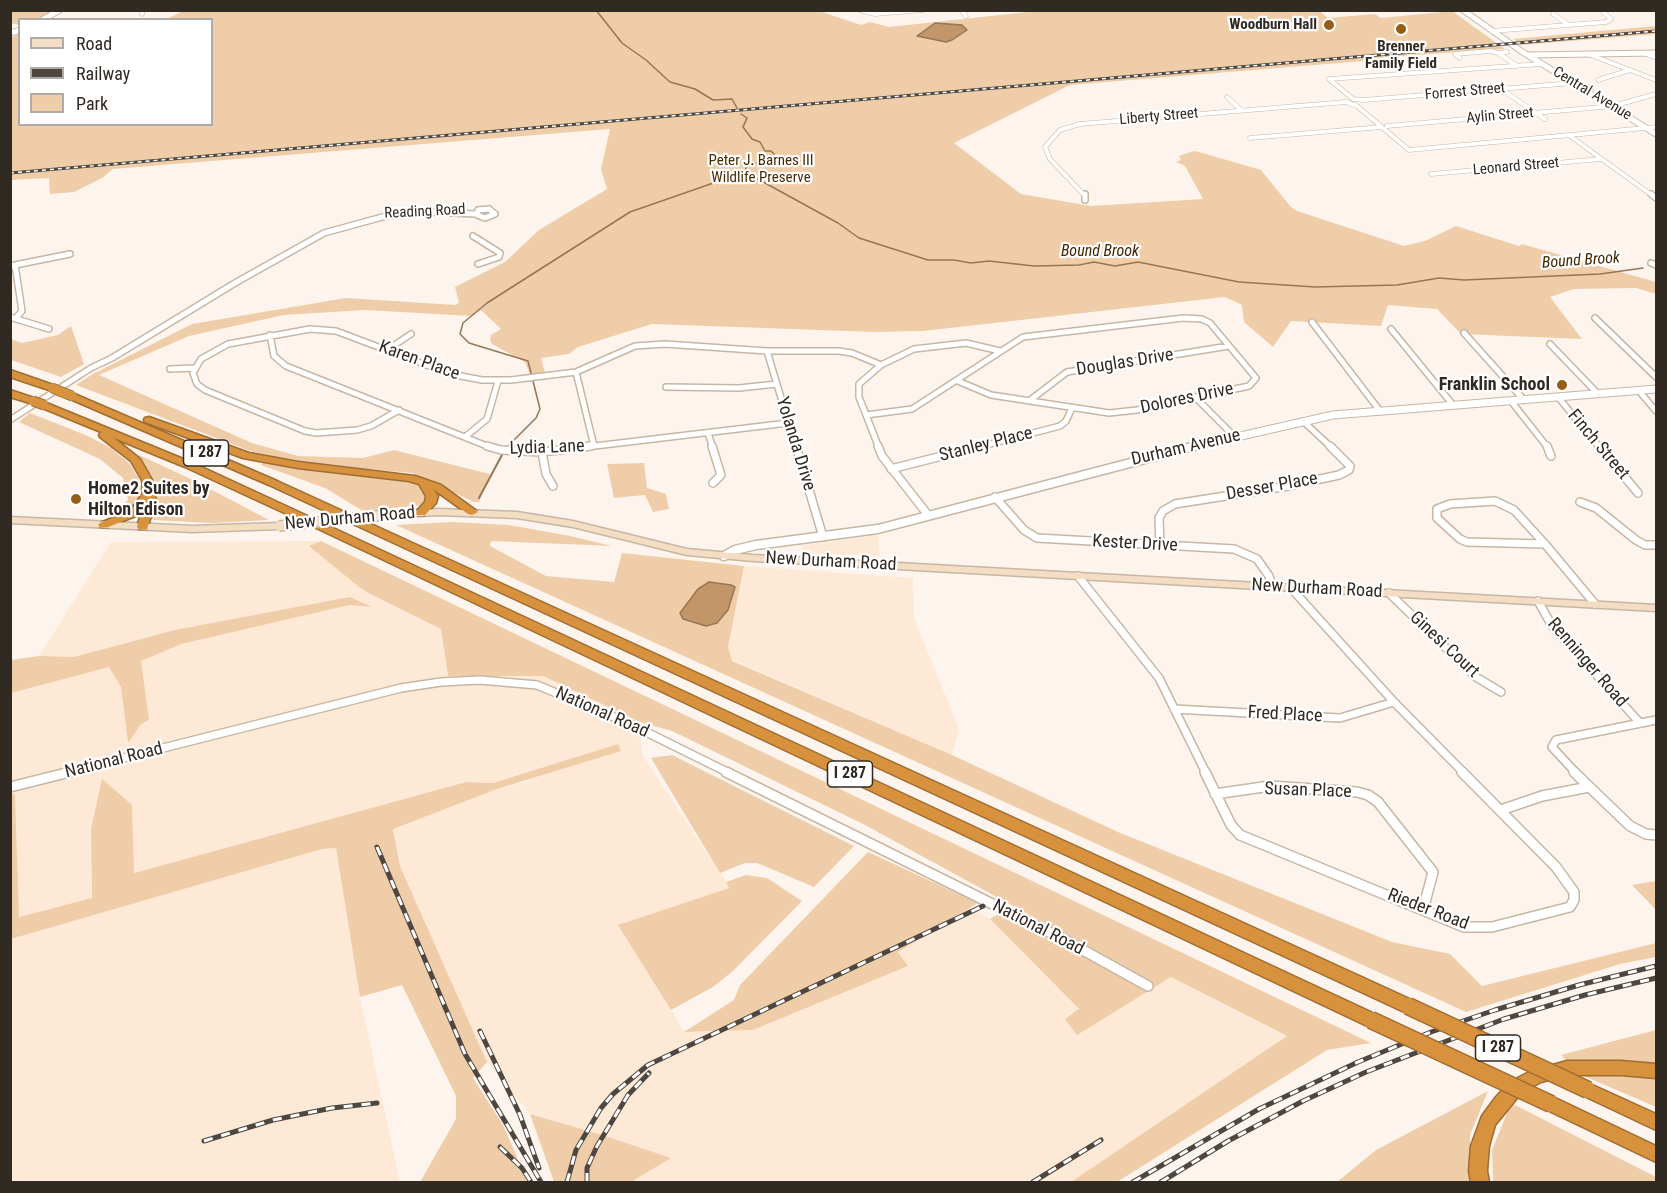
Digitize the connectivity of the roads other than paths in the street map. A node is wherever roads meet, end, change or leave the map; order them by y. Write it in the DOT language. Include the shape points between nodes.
graph roads {
  1 [pos="60,10"];
  2 [pos="859,10"];
  3 [pos="866,10"];
  4 [pos="922,10"];
  5 [pos="961,10"];
  6 [pos="1463,10"];
  7 [pos="1601,10"];
  8 [pos="888,13"];
  9 [pos="1553,14"];
  10 [pos="966,16"];
  11 [pos="46,18"];
  12 [pos="1569,25"];
  13 [pos="1492,31"];
  14 [pos="1507,52"];
  15 [pos="1498,53"];
  16 [pos="1644,53"];
  17 [pos="1656,53"];
  18 [pos="1588,54"];
  19 [pos="1528,55"];
  20 [pos="1460,58"];
  21 [pos="1656,58"];
  22 [pos="1541,64"];
  23 [pos="1517,66"];
  24 [pos="1630,70"];
  25 [pos="1598,80"];
  26 [pos="1656,80"];
  27 [pos="1573,83"];
  28 [pos="1501,89"];
  29 [pos="1656,94"];
  30 [pos="1227,96"];
  31 [pos="1612,106"];
  32 [pos="1241,110"];
  33 [pos="1536,113"];
  34 [pos="1545,119"];
  35 [pos="1384,126"];
  36 [pos="1656,127"];
  37 [pos="1648,128"];
  38 [pos="1656,134"];
  39 [pos="1570,136"];
  40 [pos="1250,138"];
  41 [pos="1601,159"];
  42 [pos="1431,174"];
  43 [pos="1656,198"];
  44 [pos="1084,200"];
  45 [pos="478,212"];
  46 [pos="474,236"];
  47 [pos="306,239"];
  48 [pos="70,254"];
  49 [pos="478,264"];
  50 [pos="13,266"];
  51 [pos="13,317"];
  52 [pos="1595,318"];
  53 [pos="1312,322"];
  54 [pos="49,329"];
  55 [pos="1391,329"];
  56 [pos="1464,333"];
  57 [pos="411,334"];
  58 [pos="270,335"];
  59 [pos="1550,344"];
  60 [pos="1229,346"];
  61 [pos="387,350"];
  62 [pos="767,351"];
  63 [pos="1000,351"];
  64 [pos="881,365"];
  65 [pos="91,368"];
  66 [pos="195,368"];
  67 [pos="170,369"];
  68 [pos="576,372"];
  69 [pos="10,373"];
  70 [pos="1656,377"];
  71 [pos="498,381"];
  72 [pos="957,381"];
  73 [pos="777,384"];
  74 [pos="666,387"];
  75 [pos="1656,389"];
  76 [pos="1639,391"];
  77 [pos="10,393"];
  78 [pos="1598,394"];
  79 [pos="1195,397"];
  80 [pos="1558,397"];
  81 [pos="76,398"];
  82 [pos="1524,400"];
  83 [pos="1029,401"];
  84 [pos="1511,401"];
  85 [pos="1453,405"];
  86 [pos="1072,408"];
  87 [pos="399,410"];
  88 [pos="1380,411"];
  89 [pos="1656,411"];
  90 [pos="867,415"];
  91 [pos="10,420"];
  92 [pos="86,422"];
  93 [pos="1304,422"];
  94 [pos="788,423"];
  95 [pos="708,433"];
  96 [pos="465,437"];
  97 [pos="1235,437"];
  98 [pos="594,446"];
  99 [pos="542,452"];
  100 [pos="1551,456"];
  101 [pos="891,469"];
  102 [pos="423,483"];
  103 [pos="713,483"];
  104 [pos="553,486"];
  105 [pos="150,491"];
  106 [pos="1638,493"];
  107 [pos="995,497"];
  108 [pos="1580,502"];
  109 [pos="472,512"];
  110 [pos="421,513"];
  111 [pos="928,515"];
  112 [pos="10,520"];
  113 [pos="104,525"];
  114 [pos="143,527"];
  115 [pos="823,537"];
  116 [pos="1545,544"];
  117 [pos="1160,545"];
  118 [pos="1656,545"];
  119 [pos="724,556"];
  120 [pos="1078,576"];
  121 [pos="1272,586"];
  122 [pos="1290,587"];
  123 [pos="1389,593"];
  124 [pos="1538,601"];
  125 [pos="1595,604"];
  126 [pos="1656,608"];
  127 [pos="1501,692"];
  128 [pos="1394,702"];
  129 [pos="1174,709"];
  130 [pos="1656,720"];
  131 [pos="1640,723"];
  132 [pos="10,787"];
  133 [pos="1588,787"];
  134 [pos="1215,794"];
  135 [pos="1501,810"];
  136 [pos="1656,835"];
  137 [pos="1423,910"];
  138 [pos="1148,986"];
  139 [pos="1656,1071"];
  140 [pos="1656,1122"];
  141 [pos="1656,1154"];
  142 [pos="1480,1182"];
  1 -- 11 [label="street"];
  2 -- 8 [label="street" via="867,14"];
  3 -- 8 [label="street"];
  4 -- 8 [label="street"];
  5 -- 10 [label="street"];
  6 -- 13 [label="street, Central Avenue"];
  7 -- 12 [label="street" via="1611,19"];
  9 -- 12 [label="street"];
  12 -- 13 [label="street"];
  13 -- 19 [label="street, Central Avenue"];
  14 -- 15 [label="street"];
  15 -- 20 [label="street" via="1455,54"];
  15 -- 23 [label="street"];
  16 -- 17 [label="street"];
  16 -- 18 [label="street"];
  16 -- 21 [label="street"];
  18 -- 19 [label="street"];
  18 -- 24 [label="street"];
  19 -- 22 [label="street, Central Avenue"];
  22 -- 23 [label="street"];
  22 -- 27 [label="street, Central Avenue"];
  23 -- 28 [label="street, Forrest Street" via="1329,79 1356,100"];
  24 -- 25 [label="street"];
  24 -- 26 [label="street"];
  27 -- 28 [label="street, Forrest Street"];
  27 -- 31 [label="street, Central Avenue"];
  28 -- 33 [label="street"];
  29 -- 31 [label="street, Aylin Street"];
  30 -- 32 [label="street"];
  31 -- 33 [label="street, Aylin Street"];
  31 -- 37 [label="street, Central Avenue"];
  32 -- 35 [label="street, Liberty Street" via="1350,103"];
  32 -- 44 [label="street, Liberty Street" via="1088,123 1060,130 1048,142 1046,152 1085,194"];
  33 -- 34 [label="street"];
  33 -- 35 [label="street, Aylin Street"];
  35 -- 39 [label="street" via="1409,150"];
  35 -- 40 [label="street, Aylin Street"];
  36 -- 37 [label="street"];
  37 -- 38 [label="street, Central Avenue"];
  37 -- 39 [label="street"];
  39 -- 41 [label="street"];
  41 -- 42 [label="street, Leonard Street"];
  41 -- 43 [label="street"];
  45 -- 47 [label="street, Reading Road" via="386,216"];
  46 -- 49 [label="street" via="500,253"];
  47 -- 65 [label="street"];
  47 -- 65 [label="street" via="96,361"];
  48 -- 50 [label="street"];
  50 -- 51 [label="street" via="22,310"];
  51 -- 54 [label="street"];
  52 -- 70 [label="street"];
  53 -- 88 [label="street"];
  55 -- 85 [label="street"];
  56 -- 82 [label="street"];
  57 -- 61 [label="street"];
  58 -- 61 [label="street, Karen Place" via="329,330"];
  58 -- 66 [label="street, Karen Place" via="221,347 201,359"];
  58 -- 87 [label="street, Lydia Lane" via="274,356 279,361"];
  59 -- 78 [label="street"];
  60 -- 63 [label="street, Dolores Drive" via="1207,321 1183,318 1034,334"];
  60 -- 79 [label="street, Dolores Drive" via="1256,378 1249,386"];
  60 -- 83 [label="street, Douglas Drive" via="1067,372"];
  61 -- 71 [label="street, Karen Place" via="458,376"];
  62 -- 64 [label="street, Karen Place" via="839,351"];
  62 -- 68 [label="street, Karen Place" via="645,345 608,355"];
  62 -- 73 [label="street, Yolanda Drive"];
  63 -- 64 [label="street" via="966,343 949,344 914,349"];
  63 -- 72 [label="street, Dolores Drive"];
  64 -- 90 [label="street" via="859,384"];
  65 -- 91 [label="street"];
  66 -- 67 [label="street"];
  66 -- 87 [label="street" via="194,377 200,387 304,431 332,434 357,430"];
  68 -- 71 [label="street, Karen Place"];
  68 -- 98 [label="street"];
  69 -- 81 [label="highway, I 287, bridge"];
  71 -- 96 [label="street" via="487,419"];
  72 -- 83 [label="street, Dolores Drive" via="991,395"];
  72 -- 90 [label="street, Dolores Drive" via="912,409"];
  73 -- 74 [label="street"];
  73 -- 94 [label="street, Yolanda Drive"];
  75 -- 76 [label="street, Durham Avenue"];
  76 -- 78 [label="street, Durham Avenue"];
  76 -- 89 [label="street"];
  77 -- 92 [label="highway, I 287"];
  78 -- 80 [label="street, Durham Avenue"];
  79 -- 86 [label="street, Dolores Drive" via="1121,412"];
  79 -- 97 [label="street"];
  80 -- 82 [label="street, Durham Avenue"];
  80 -- 106 [label="street, Finch Street"];
  81 -- 102 [label="highway" via="93,399 247,456 388,474"];
  81 -- 140 [label="highway, I 287, bridge" via="273,483"];
  82 -- 84 [label="street, Durham Avenue"];
  83 -- 86 [label="street, Dolores Drive"];
  84 -- 85 [label="street, Durham Avenue"];
  84 -- 100 [label="street"];
  85 -- 88 [label="street, Durham Avenue"];
  86 -- 101 [label="street, Stanley Place" via="1060,426"];
  87 -- 96 [label="street, Lydia Lane"];
  88 -- 93 [label="street, Durham Avenue" via="1337,414"];
  90 -- 101 [label="street"];
  92 -- 105 [label="highway" via="135,459"];
  92 -- 141 [label="highway, I 287, bridge" via="297,515"];
  93 -- 97 [label="street, Durham Avenue"];
  93 -- 117 [label="street, Desser Place" via="1346,461 1348,470 1288,486 1170,506 1159,518"];
  94 -- 95 [label="street, Lydia Lane"];
  94 -- 115 [label="street, Yolanda Drive"];
  95 -- 98 [label="street, Lydia Lane"];
  95 -- 103 [label="street" via="721,475"];
  96 -- 99 [label="street, Lydia Lane" via="501,450"];
  97 -- 107 [label="street, Durham Avenue"];
  98 -- 99 [label="street, Lydia Lane"];
  99 -- 104 [label="street"];
  101 -- 111 [label="street"];
  102 -- 109 [label="highway" via="437,487"];
  102 -- 110 [label="highway" via="432,496"];
  105 -- 113 [label="highway" via="134,513"];
  105 -- 114 [label="highway"];
  107 -- 111 [label="street, Durham Avenue"];
  107 -- 117 [label="street, Kester Drive" via="1024,530 1037,538"];
  108 -- 118 [label="street" via="1596,508 1636,540"];
  109 -- 110 [label="main road, New Durham Road"];
  109 -- 119 [label="main road, New Durham Road" via="535,517 658,546"];
  110 -- 114 [label="main road, New Durham Road, bridge" via="212,530"];
  111 -- 115 [label="street, Durham Avenue" via="867,531"];
  112 -- 113 [label="main road, New Durham Road"];
  113 -- 114 [label="main road, New Durham Road"];
  115 -- 119 [label="street, Durham Avenue" via="756,544"];
  116 -- 116 [label="street" via="1514,510 1499,502 1450,504 1437,509 1437,518 1467,542"];
  116 -- 125 [label="street"];
  117 -- 121 [label="street, Kester Drive" via="1234,549 1249,554 1257,559"];
  119 -- 120 [label="main road, New Durham Road"];
  120 -- 121 [label="main road, New Durham Road"];
  120 -- 129 [label="street, Rieder Road" via="1160,678"];
  121 -- 122 [label="main road, New Durham Road"];
  122 -- 123 [label="main road, New Durham Road"];
  122 -- 128 [label="street, Rieder Road"];
  123 -- 124 [label="main road, New Durham Road"];
  123 -- 127 [label="street, Ginesi Court" via="1476,677"];
  124 -- 125 [label="main road, New Durham Road"];
  124 -- 131 [label="street, Renninger Road" via="1552,626"];
  125 -- 126 [label="main road, New Durham Road"];
  128 -- 129 [label="street, Fred Place" via="1340,718"];
  128 -- 135 [label="street, Rieder Road"];
  129 -- 134 [label="street, Rieder Road"];
  130 -- 131 [label="street"];
  131 -- 133 [label="street" via="1556,740 1552,747 1557,755"];
  132 -- 138 [label="street, National Road" via="401,688 480,680 537,685 636,727 1065,940"];
  133 -- 135 [label="street" via="1542,796"];
  133 -- 136 [label="street" via="1630,826"];
  134 -- 137 [label="street, Rieder Road" via="1240,835"];
  134 -- 137 [label="street, Susan Place" via="1270,786 1368,795 1378,802 1433,872"];
  135 -- 137 [label="street, Rieder Road" via="1571,885 1574,900 1570,907 1478,929"];
  139 -- 142 [label="highway" via="1567,1068 1516,1087 1488,1121 1480,1146"];
}
